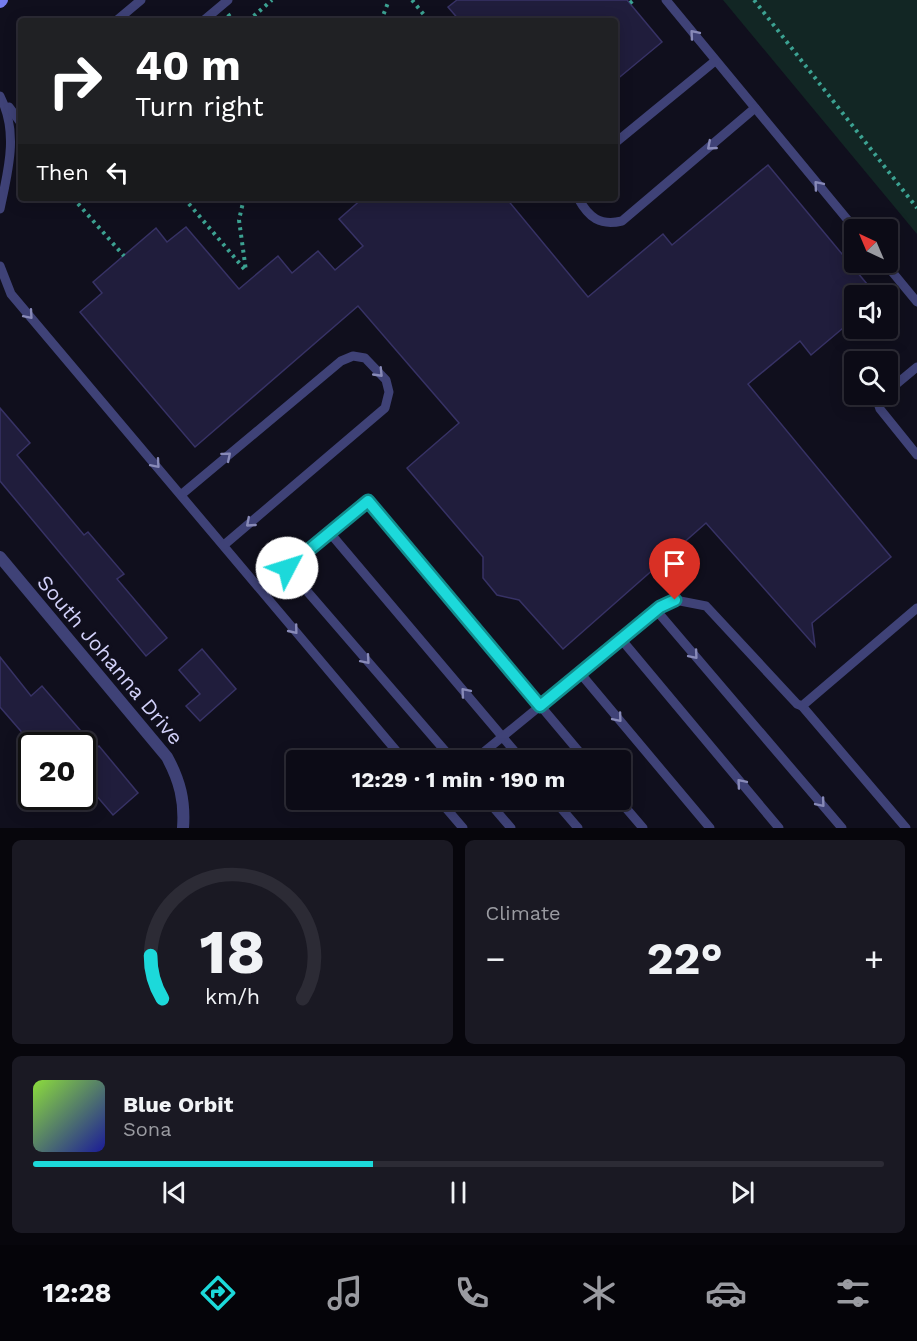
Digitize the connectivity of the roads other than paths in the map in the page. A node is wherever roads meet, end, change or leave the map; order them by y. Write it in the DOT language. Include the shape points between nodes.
graph roads {
  1 [pos="141,0"];
  2 [pos="228,0"];
  3 [pos="666,0"];
  4 [pos="120,18"];
  5 [pos="207,18"];
  6 [pos="715,61"];
  7 [pos="0,96"];
  8 [pos="755,108"];
  9 [pos="18,119"];
  10 [pos="618,141"];
  11 [pos="580,201"];
  12 [pos="0,209"];
  13 [pos="847,219"];
  14 [pos="0,266"];
  15 [pos="893,273"];
  16 [pos="917,302"];
  17 [pos="917,367"];
  18 [pos="898,383"];
  19 [pos="879,405"];
  20 [pos="917,455"];
  21 [pos="182,494"];
  22 [pos="330,533"];
  23 [pos="224,545"];
  24 [pos="0,558"];
  25 [pos="287,568"];
  26 [pos="261,589"];
  27 [pos="917,608"];
  28 [pos="656,610"];
  29 [pos="621,639"];
  30 [pos="580,673"];
  31 [pos="540,706"];
  32 [pos="802,706"];
  33 [pos="502,737"];
  34 [pos="396,750"];
  35 [pos="444,750"];
  36 [pos="486,750"];
  37 [pos="513,750"];
  38 [pos="577,750"];
  39 [pos="448,810"];
  40 [pos="496,810"];
  41 [pos="563,810"];
  42 [pos="628,810"];
  43 [pos="183,828"];
  44 [pos="463,828"];
  45 [pos="511,828"];
  46 [pos="578,828"];
  47 [pos="644,828"];
  48 [pos="710,828"];
  49 [pos="779,828"];
  50 [pos="842,828"];
  51 [pos="906,828"];
  1 -- 4 [label="lane"];
  2 -- 5 [label="lane"];
  6 -- 3 [label="lane, one-way"];
  6 -- 8 [label="lane"];
  6 -- 10 [label="lane"];
  7 -- 9 [label="lane"];
  7 -- 12 [label="lane" via="11,132"];
  8 -- 11 [label="lane, one-way" via="622,221 596,221"];
  13 -- 8 [label="lane, one-way"];
  14 -- 21 [label="lane, one-way" via="11,294"];
  15 -- 16 [label="lane"];
  17 -- 18 [label="lane"];
  19 -- 20 [label="lane"];
  21 -- 23 [label="lane"];
  21 -- 23 [label="lane, one-way" via="341,361 353,356 365,358 387,380 385,408"];
  22 -- 25 [label="lane"];
  22 -- 31 [label="lane" via="368,501"];
  33 -- 22 [label="lane, one-way"];
  23 -- 26 [label="lane"];
  24 -- 43 [label="street, South Johanna Drive" via="167,758 184,800"];
  25 -- 26 [label="lane"];
  25 -- 35 [label="lane, one-way"];
  26 -- 34 [label="lane, one-way"];
  27 -- 32 [label="lane"];
  28 -- 29 [label="lane"];
  28 -- 32 [label="lane" via="675,600 706,606"];
  28 -- 50 [label="lane, one-way"];
  29 -- 30 [label="lane"];
  49 -- 29 [label="lane, one-way"];
  30 -- 31 [label="lane"];
  30 -- 48 [label="lane, one-way"];
  31 -- 33 [label="lane"];
  31 -- 38 [label="lane"];
  32 -- 51 [label="lane"];
  33 -- 36 [label="lane"];
  33 -- 37 [label="lane"];
  39 -- 44 [label="lane"];
  40 -- 45 [label="lane"];
  41 -- 46 [label="lane"];
  42 -- 47 [label="lane"];
}
